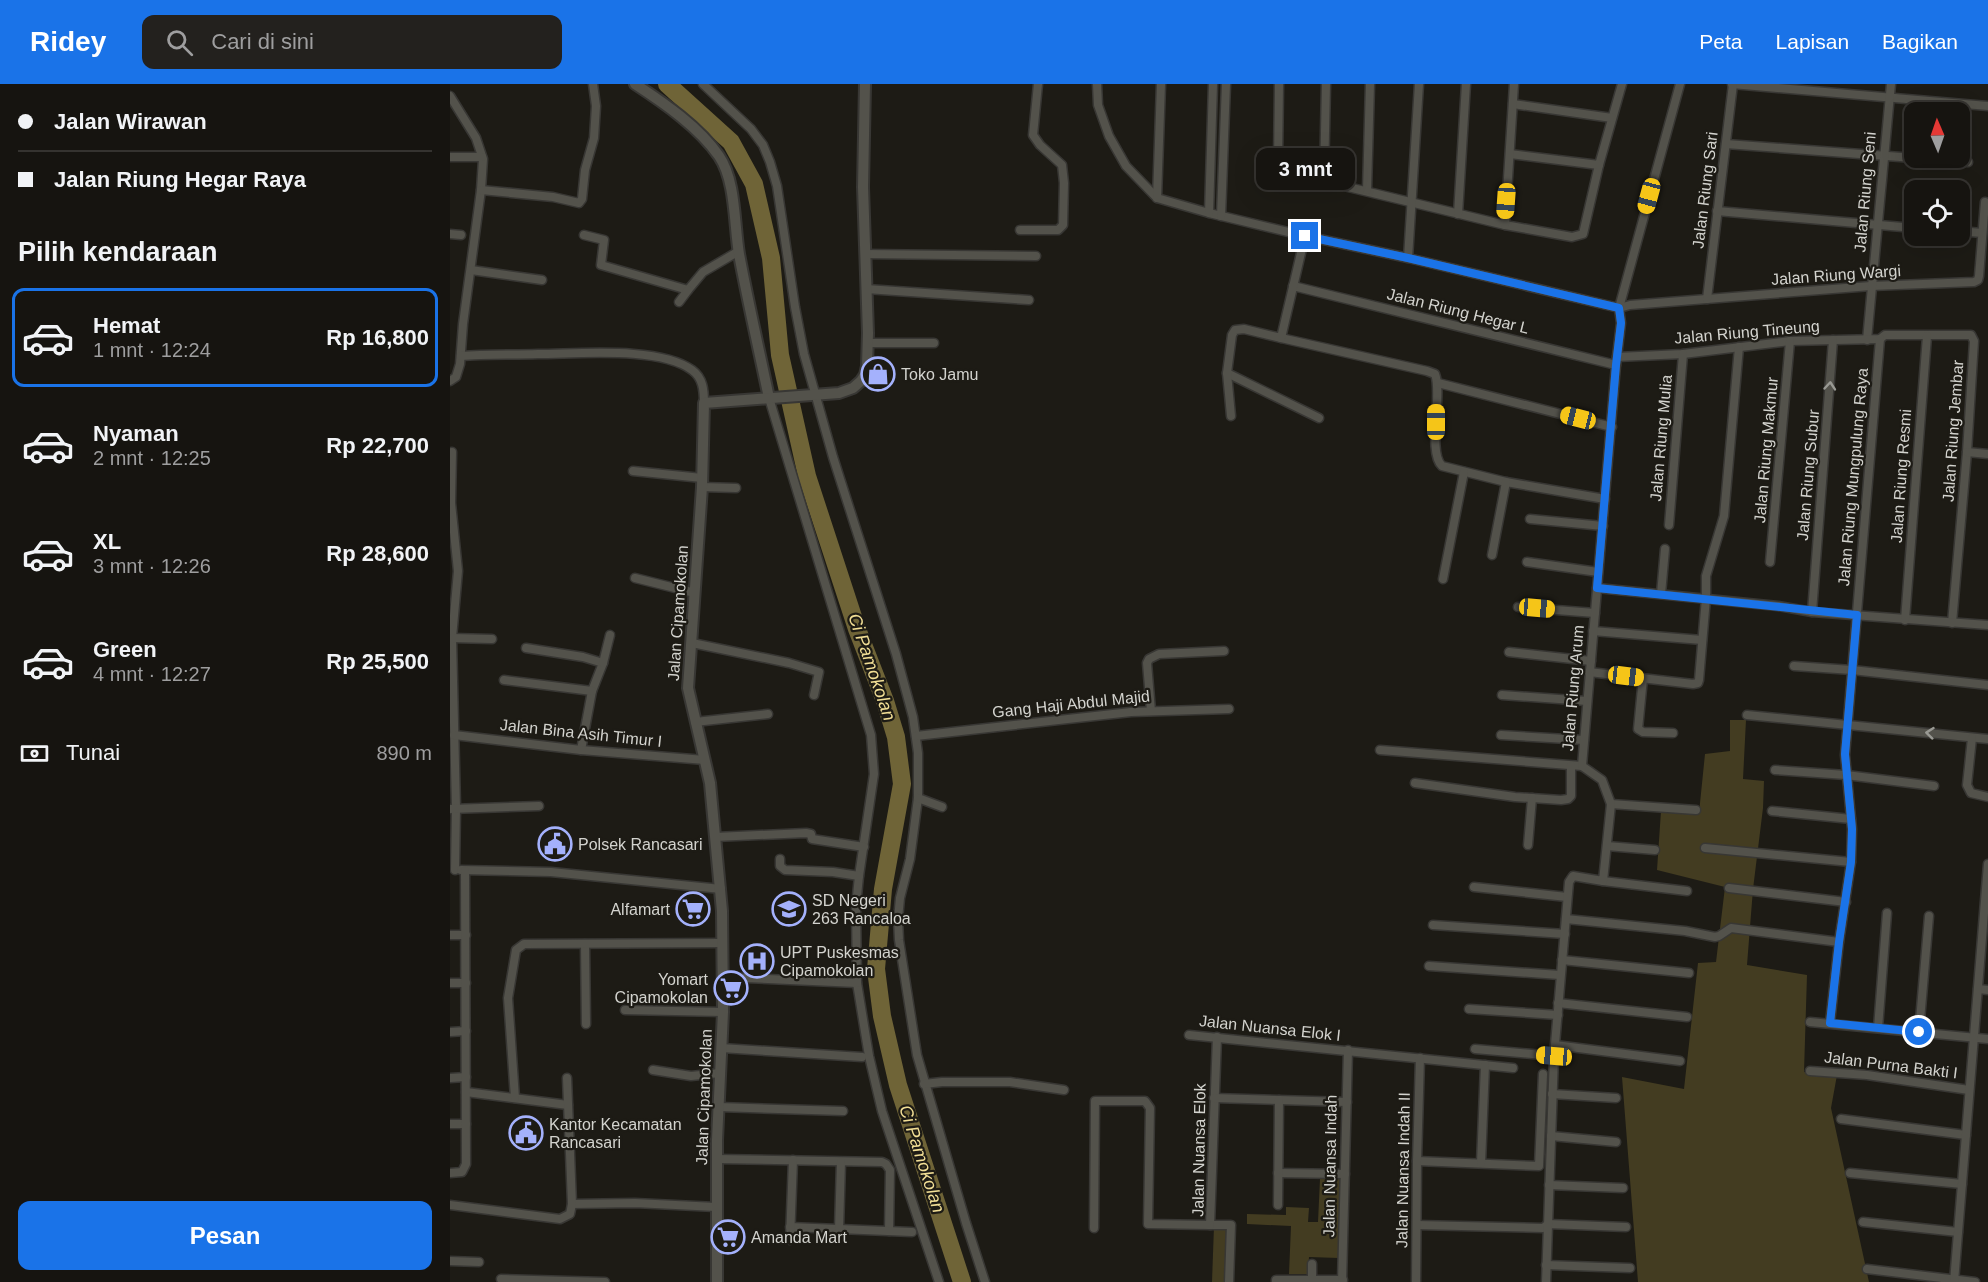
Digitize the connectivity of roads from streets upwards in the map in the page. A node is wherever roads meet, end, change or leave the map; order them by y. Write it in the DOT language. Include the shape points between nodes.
graph roads {
  1 [pos="593,84"];
  2 [pos="704,84"];
  3 [pos="865,84"];
  4 [pos="1038,84"];
  5 [pos="1097,84"];
  6 [pos="1161,84"];
  7 [pos="1213,84"];
  8 [pos="1226,84"];
  9 [pos="1279,84"];
  10 [pos="1326,84"];
  11 [pos="1370,84"];
  12 [pos="1419,84"];
  13 [pos="1466,84"];
  14 [pos="1514,84"];
  15 [pos="1622,84"];
  16 [pos="1680,84"];
  17 [pos="1732,84"];
  18 [pos="1891,84"];
  19 [pos="637,85"];
  20 [pos="1748,85"];
  21 [pos="450,96"];
  22 [pos="1889,98"];
  23 [pos="1513,104"];
  24 [pos="1988,106"];
  25 [pos="1612,118"];
  26 [pos="1726,144"];
  27 [pos="1509,154"];
  28 [pos="1883,156"];
  29 [pos="450,157"];
  30 [pos="482,157"];
  31 [pos="1904,157"];
  32 [pos="1599,165"];
  33 [pos="1324,181"];
  34 [pos="481,190"];
  35 [pos="1366,190"];
  36 [pos="1157,198"];
  37 [pos="1985,202"];
  38 [pos="1413,203"];
  39 [pos="1717,211"];
  40 [pos="1209,213"];
  41 [pos="1458,214"];
  42 [pos="1221,216"];
  43 [pos="1504,225"];
  44 [pos="1877,225"];
  45 [pos="1904,227"];
  46 [pos="1020,230"];
  47 [pos="1970,232"];
  48 [pos="1982,233"];
  49 [pos="450,234"];
  50 [pos="461,235"];
  51 [pos="584,235"];
  52 [pos="1305,236"];
  53 [pos="739,251"];
  54 [pos="865,254"];
  55 [pos="1036,256"];
  56 [pos="1408,258"];
  57 [pos="471,270"];
  58 [pos="542,280"];
  59 [pos="1293,286"];
  60 [pos="1871,286"];
  61 [pos="866,289"];
  62 [pos="688,290"];
  63 [pos="1707,299"];
  64 [pos="1029,300"];
  65 [pos="679,302"];
  66 [pos="1619,308"];
  67 [pos="1927,336"];
  68 [pos="1281,338"];
  69 [pos="1880,339"];
  70 [pos="1833,340"];
  71 [pos="1868,340"];
  72 [pos="1790,341"];
  73 [pos="868,343"];
  74 [pos="934,343"];
  75 [pos="1739,350"];
  76 [pos="1683,354"];
  77 [pos="460,356"];
  78 [pos="1616,361"];
  79 [pos="1227,373"];
  80 [pos="450,381"];
  81 [pos="1438,383"];
  82 [pos="811,396"];
  83 [pos="774,398"];
  84 [pos="704,403"];
  85 [pos="1231,416"];
  86 [pos="1319,418"];
  87 [pos="1612,427"];
  88 [pos="452,452"];
  89 [pos="1967,453"];
  90 [pos="1988,454"];
  91 [pos="633,471"];
  92 [pos="1464,472"];
  93 [pos="702,482"];
  94 [pos="1506,482"];
  95 [pos="736,488"];
  96 [pos="1605,499"];
  97 [pos="1530,519"];
  98 [pos="1669,525"];
  99 [pos="1603,526"];
  100 [pos="1665,549"];
  101 [pos="1492,555"];
  102 [pos="1527,562"];
  103 [pos="1770,562"];
  104 [pos="454,570"];
  105 [pos="1599,572"];
  106 [pos="635,578"];
  107 [pos="1443,579"];
  108 [pos="1597,588"];
  109 [pos="695,593"];
  110 [pos="1661,594"];
  111 [pos="1706,598"];
  112 [pos="1518,607"];
  113 [pos="1812,612"];
  114 [pos="1595,613"];
  115 [pos="1857,615"];
  116 [pos="1905,620"];
  117 [pos="1952,622"];
  118 [pos="1988,625"];
  119 [pos="1593,631"];
  120 [pos="610,635"];
  121 [pos="452,638"];
  122 [pos="492,639"];
  123 [pos="1702,640"];
  124 [pos="692,643"];
  125 [pos="526,648"];
  126 [pos="1224,651"];
  127 [pos="1509,652"];
  128 [pos="1591,661"];
  129 [pos="603,663"];
  130 [pos="1794,666"];
  131 [pos="1852,670"];
  132 [pos="1589,672"];
  133 [pos="1643,678"];
  134 [pos="504,680"];
  135 [pos="1988,685"];
  136 [pos="592,691"];
  137 [pos="451,693"];
  138 [pos="814,695"];
  139 [pos="1502,695"];
  140 [pos="1587,701"];
  141 [pos="1229,709"];
  142 [pos="1150,711"];
  143 [pos="768,714"];
  144 [pos="1747,715"];
  145 [pos="695,722"];
  146 [pos="1847,725"];
  147 [pos="1673,734"];
  148 [pos="454,735"];
  149 [pos="1501,735"];
  150 [pos="916,736"];
  151 [pos="1972,738"];
  152 [pos="1988,739"];
  153 [pos="1584,741"];
  154 [pos="581,750"];
  155 [pos="1380,750"];
  156 [pos="705,760"];
  157 [pos="1571,766"];
  158 [pos="1582,766"];
  159 [pos="1775,770"];
  160 [pos="1846,775"];
  161 [pos="1415,783"];
  162 [pos="1934,786"];
  163 [pos="1988,797"];
  164 [pos="918,798"];
  165 [pos="1533,798"];
  166 [pos="1611,804"];
  167 [pos="539,806"];
  168 [pos="942,807"];
  169 [pos="453,808"];
  170 [pos="1696,810"];
  171 [pos="1772,811"];
  172 [pos="1851,819"];
  173 [pos="715,837"];
  174 [pos="1528,845"];
  175 [pos="1607,846"];
  176 [pos="864,847"];
  177 [pos="1705,848"];
  178 [pos="1655,850"];
  179 [pos="780,859"];
  180 [pos="1851,862"];
  181 [pos="1988,864"];
  182 [pos="452,870"];
  183 [pos="465,871"];
  184 [pos="859,876"];
  185 [pos="1603,881"];
  186 [pos="1474,887"];
  187 [pos="1729,888"];
  188 [pos="721,889"];
  189 [pos="1687,891"];
  190 [pos="1567,897"];
  191 [pos="1987,898"];
  192 [pos="1846,902"];
  193 [pos="1887,913"];
  194 [pos="1929,916"];
  195 [pos="1566,919"];
  196 [pos="1433,925"];
  197 [pos="1565,934"];
  198 [pos="450,935"];
  199 [pos="466,935"];
  200 [pos="1839,942"];
  201 [pos="721,943"];
  202 [pos="585,944"];
  203 [pos="1985,945"];
  204 [pos="1562,960"];
  205 [pos="1429,966"];
  206 [pos="1689,973"];
  207 [pos="1560,975"];
  208 [pos="722,977"];
  209 [pos="450,983"];
  210 [pos="466,983"];
  211 [pos="857,983"];
  212 [pos="1978,990"];
  213 [pos="1988,990"];
  214 [pos="1558,1003"];
  215 [pos="1469,1009"];
  216 [pos="625,1011"];
  217 [pos="723,1012"];
  218 [pos="1558,1015"];
  219 [pos="1687,1017"];
  220 [pos="1810,1022"];
  221 [pos="1830,1023"];
  222 [pos="586,1024"];
  223 [pos="1878,1028"];
  224 [pos="466,1031"];
  225 [pos="450,1032"];
  226 [pos="1919,1032"];
  227 [pos="1189,1035"];
  228 [pos="1216,1037"];
  229 [pos="1974,1037"];
  230 [pos="1988,1039"];
  231 [pos="1555,1045"];
  232 [pos="721,1048"];
  233 [pos="1475,1049"];
  234 [pos="1348,1050"];
  235 [pos="1554,1056"];
  236 [pos="862,1057"];
  237 [pos="1420,1058"];
  238 [pos="1680,1061"];
  239 [pos="1485,1065"];
  240 [pos="1513,1068"];
  241 [pos="653,1070"];
  242 [pos="1810,1071"];
  243 [pos="720,1073"];
  244 [pos="1544,1074"];
  245 [pos="466,1077"];
  246 [pos="450,1078"];
  247 [pos="567,1078"];
  248 [pos="924,1084"];
  249 [pos="1064,1090"];
  250 [pos="1969,1090"];
  251 [pos="466,1092"];
  252 [pos="1552,1094"];
  253 [pos="515,1098"];
  254 [pos="1214,1098"];
  255 [pos="1616,1098"];
  256 [pos="1279,1100"];
  257 [pos="1347,1101"];
  258 [pos="568,1105"];
  259 [pos="718,1107"];
  260 [pos="843,1111"];
  261 [pos="1841,1119"];
  262 [pos="450,1124"];
  263 [pos="466,1124"];
  264 [pos="1966,1135"];
  265 [pos="1551,1136"];
  266 [pos="1616,1142"];
  267 [pos="717,1159"];
  268 [pos="793,1160"];
  269 [pos="1417,1161"];
  270 [pos="841,1162"];
  271 [pos="1481,1163"];
  272 [pos="450,1173"];
  273 [pos="1278,1173"];
  274 [pos="1850,1173"];
  275 [pos="1345,1174"];
  276 [pos="1962,1184"];
  277 [pos="1549,1185"];
  278 [pos="1623,1188"];
  279 [pos="572,1204"];
  280 [pos="450,1205"];
  281 [pos="1278,1205"];
  282 [pos="716,1208"];
  283 [pos="1863,1222"];
  284 [pos="1210,1225"];
  285 [pos="1417,1225"];
  286 [pos="1546,1226"];
  287 [pos="790,1227"];
  288 [pos="1626,1227"];
  289 [pos="1094,1228"];
  290 [pos="839,1229"];
  291 [pos="889,1231"];
  292 [pos="912,1232"];
  293 [pos="1958,1232"];
  294 [pos="790,1240"];
  295 [pos="450,1261"];
  296 [pos="479,1262"];
  297 [pos="1312,1264"];
  298 [pos="1546,1265"];
  299 [pos="1630,1268"];
  300 [pos="1867,1269"];
  301 [pos="501,1279"];
  302 [pos="1312,1280"];
  303 [pos="528,1281"];
  304 [pos="1342,1281"];
  305 [pos="1954,1281"];
  306 [pos="605,1282"];
  307 [pos="717,1282"];
  308 [pos="939,1282"];
  309 [pos="985,1282"];
  310 [pos="1228,1282"];
  311 [pos="1276,1282"];
  312 [pos="1416,1282"];
  313 [pos="1546,1282"];
  314 [pos="1975,1282"];
  1 -- 34 [label="street" via="594,138 581,202"];
  2 -- 82 [label="street" via="751,129 770,162"];
  3 -- 54 [label="street"];
  4 -- 46 [label="street" via="1033,132 1040,145 1062,165 1063,225 1058,230"];
  5 -- 36 [label="street" via="1098,105 1109,136 1126,166"];
  6 -- 36 [label="street"];
  7 -- 40 [label="street"];
  8 -- 42 [label="street"];
  9 -- 33 [label="street" via="1278,162 1282,171"];
  10 -- 33 [label="street"];
  11 -- 35 [label="street"];
  12 -- 38 [label="street"];
  13 -- 41 [label="street"];
  14 -- 23 [label="street"];
  15 -- 25 [label="street"];
  16 -- 66 [label="street, Jalan Riung Arum"];
  17 -- 20 [label="street"];
  17 -- 26 [label="street, Jalan Riung Sari"];
  18 -- 22 [label="street, Jalan Riung Seni"];
  19 -- 53 [label="street" via="694,129 720,157 730,187"];
  20 -- 22 [label="street"];
  21 -- 30 [label="street" via="476,138"];
  22 -- 24 [label="street"];
  22 -- 28 [label="street, Jalan Riung Seni"];
  23 -- 25 [label="street"];
  23 -- 27 [label="street"];
  25 -- 32 [label="street"];
  26 -- 28 [label="street"];
  26 -- 39 [label="street, Jalan Riung Sari"];
  27 -- 32 [label="street"];
  27 -- 43 [label="street"];
  28 -- 31 [label="street"];
  28 -- 44 [label="street, Jalan Riung Seni"];
  29 -- 30 [label="street"];
  30 -- 34 [label="street"];
  32 -- 43 [label="street" via="1583,234 1572,237"];
  33 -- 35 [label="street"];
  34 -- 57 [label="street"];
  35 -- 38 [label="street"];
  36 -- 40 [label="street"];
  37 -- 48 [label="street, Jalan Riung Wargi"];
  38 -- 41 [label="street"];
  38 -- 56 [label="street"];
  39 -- 44 [label="street"];
  39 -- 63 [label="street, Jalan Riung Sari"];
  40 -- 42 [label="street"];
  41 -- 43 [label="street"];
  42 -- 52 [label="street"];
  44 -- 45 [label="street"];
  44 -- 60 [label="street, Jalan Riung Seni"];
  47 -- 48 [label="street"];
  48 -- 60 [label="street, Jalan Riung Wargi" via="1979,276 1974,282"];
  49 -- 50 [label="street"];
  51 -- 62 [label="street" via="604,240 601,264"];
  52 -- 56 [label="street"];
  52 -- 59 [label="street"];
  53 -- 62 [label="street" via="703,272"];
  53 -- 83 [label="street"];
  54 -- 55 [label="street"];
  54 -- 61 [label="street"];
  56 -- 66 [label="street"];
  57 -- 58 [label="street"];
  57 -- 77 [label="street"];
  59 -- 68 [label="street"];
  59 -- 78 [label="street, Jalan Riung Hegar L"];
  60 -- 63 [label="street, Jalan Riung Wargi"];
  60 -- 71 [label="street, Jalan Riung Seni"];
  61 -- 64 [label="street"];
  61 -- 73 [label="street"];
  62 -- 65 [label="street"];
  63 -- 66 [label="street, Jalan Riung Wargi"];
  66 -- 78 [label="street, Jalan Riung Arum"];
  67 -- 69 [label="street, Jalan Riung Jembar" via="1885,335"];
  67 -- 89 [label="street, Jalan Riung Jembar" via="1974,338"];
  67 -- 116 [label="street, Jalan Riung Resmi"];
  68 -- 79 [label="street" via="1235,330"];
  68 -- 81 [label="street" via="1427,371 1435,374"];
  69 -- 71 [label="street, Jalan Riung Tineung"];
  69 -- 115 [label="street, Jalan Riung Mungpulung Raya"];
  70 -- 71 [label="street, Jalan Riung Tineung"];
  70 -- 72 [label="street, Jalan Riung Tineung"];
  113 -- 70 [label="street, Jalan Riung Subur, one-way"];
  72 -- 75 [label="street, Jalan Riung Tineung"];
  72 -- 103 [label="street, Jalan Riung Makmur"];
  73 -- 74 [label="street"];
  73 -- 82 [label="street" via="867,366 861,381 847,390"];
  75 -- 76 [label="street, Jalan Riung Tineung"];
  75 -- 111 [label="street" via="1724,516 1706,576"];
  76 -- 78 [label="street, Jalan Riung Tineung"];
  76 -- 98 [label="street, Jalan Riung Mulia"];
  77 -- 80 [label="street" via="459,372"];
  77 -- 84 [label="street" via="593,353 662,358 698,376"];
  78 -- 87 [label="street, Jalan Riung Arum"];
  79 -- 85 [label="street"];
  79 -- 86 [label="street"];
  81 -- 87 [label="street"];
  81 -- 92 [label="street" via="1437,458 1442,466"];
  82 -- 83 [label="street"];
  82 -- 150 [label="street" via="896,654"];
  83 -- 84 [label="street"];
  83 -- 176 [label="street" via="871,735 874,774"];
  84 -- 93 [label="street, Jalan Cipamokolan"];
  87 -- 96 [label="street, Jalan Riung Arum"];
  88 -- 104 [label="street"];
  89 -- 90 [label="street"];
  89 -- 117 [label="street, Jalan Riung Jembar"];
  91 -- 93 [label="street"];
  92 -- 94 [label="street"];
  92 -- 107 [label="street"];
  93 -- 95 [label="street"];
  93 -- 109 [label="street, Jalan Cipamokolan"];
  94 -- 96 [label="street"];
  94 -- 101 [label="street"];
  96 -- 99 [label="street, Jalan Riung Arum"];
  97 -- 99 [label="street"];
  99 -- 105 [label="street, Jalan Riung Arum"];
  100 -- 110 [label="street"];
  102 -- 105 [label="street"];
  104 -- 121 [label="street"];
  105 -- 108 [label="street, Jalan Riung Arum"];
  106 -- 109 [label="street"];
  108 -- 110 [label="street"];
  108 -- 114 [label="street, Jalan Riung Arum"];
  109 -- 124 [label="street, Jalan Cipamokolan"];
  110 -- 111 [label="street"];
  111 -- 113 [label="street"];
  111 -- 123 [label="street"];
  112 -- 114 [label="street"];
  113 -- 115 [label="street"];
  114 -- 119 [label="street, Jalan Riung Arum"];
  115 -- 116 [label="street"];
  115 -- 131 [label="street, Jalan Riung Mungpulung Raya"];
  116 -- 117 [label="street"];
  117 -- 118 [label="street"];
  119 -- 123 [label="street"];
  119 -- 128 [label="street, Jalan Riung Arum"];
  120 -- 129 [label="street"];
  121 -- 122 [label="street"];
  121 -- 137 [label="street"];
  123 -- 133 [label="street" via="1698,683"];
  124 -- 138 [label="street" via="819,672"];
  124 -- 145 [label="street, Jalan Cipamokolan" via="688,688"];
  125 -- 129 [label="street"];
  126 -- 142 [label="street" via="1159,654 1149,659"];
  127 -- 128 [label="street"];
  128 -- 132 [label="street, Jalan Riung Arum"];
  129 -- 136 [label="street"];
  130 -- 131 [label="street"];
  131 -- 135 [label="street"];
  131 -- 146 [label="street, Jalan Riung Mungpulung Raya"];
  132 -- 133 [label="street"];
  132 -- 140 [label="street, Jalan Riung Arum"];
  133 -- 147 [label="street" via="1638,729"];
  134 -- 136 [label="street"];
  136 -- 154 [label="street"];
  137 -- 148 [label="street"];
  139 -- 140 [label="street"];
  140 -- 153 [label="street, Jalan Riung Arum"];
  141 -- 142 [label="street, Gang Haji Abdul Majid"];
  142 -- 150 [label="street, Gang Haji Abdul Majid"];
  143 -- 145 [label="street"];
  144 -- 146 [label="street"];
  145 -- 156 [label="street, Jalan Cipamokolan"];
  151 -- 146 [label="street, one-way"];
  146 -- 160 [label="street, Jalan Riung Mungpulung Raya"];
  148 -- 154 [label="street, Jalan Bina Asih Timur I"];
  148 -- 169 [label="street"];
  149 -- 153 [label="street"];
  150 -- 164 [label="street"];
  151 -- 152 [label="street"];
  151 -- 163 [label="street" via="1967,785 1971,793"];
  153 -- 158 [label="street, Jalan Riung Arum"];
  154 -- 156 [label="street, Jalan Bina Asih Timur I"];
  155 -- 157 [label="street"];
  156 -- 173 [label="street, Jalan Cipamokolan"];
  157 -- 158 [label="street"];
  157 -- 165 [label="street" via="1572,791 1568,799"];
  158 -- 166 [label="street, Jalan Riung Arum" via="1602,780"];
  159 -- 160 [label="street"];
  160 -- 162 [label="street"];
  160 -- 172 [label="street, Jalan Riung Mungpulung Raya"];
  161 -- 165 [label="street"];
  164 -- 168 [label="street"];
  164 -- 248 [label="street" via="900,898 898,940"];
  165 -- 174 [label="street"];
  166 -- 170 [label="street"];
  166 -- 175 [label="street"];
  167 -- 169 [label="street"];
  169 -- 182 [label="street"];
  171 -- 172 [label="street"];
  172 -- 180 [label="street, Jalan Riung Mungpulung Raya"];
  173 -- 176 [label="street" via="806,833 812,834 812,839"];
  173 -- 188 [label="street, Jalan Cipamokolan"];
  175 -- 178 [label="street"];
  175 -- 185 [label="street"];
  176 -- 184 [label="street"];
  177 -- 180 [label="street"];
  179 -- 184 [label="street" via="784,870"];
  180 -- 192 [label="street, Jalan Riung Mungpulung Raya"];
  181 -- 191 [label="street"];
  182 -- 183 [label="street"];
  183 -- 188 [label="street" via="551,873"];
  183 -- 199 [label="street"];
  184 -- 211 [label="street"];
  185 -- 189 [label="street"];
  185 -- 190 [label="street" via="1574,876 1570,878"];
  186 -- 190 [label="street"];
  187 -- 192 [label="street"];
  188 -- 201 [label="street, Jalan Cipamokolan"];
  190 -- 195 [label="street"];
  191 -- 203 [label="street"];
  192 -- 200 [label="street, Jalan Riung Mungpulung Raya"];
  193 -- 223 [label="street"];
  194 -- 226 [label="street"];
  195 -- 197 [label="street"];
  195 -- 200 [label="street" via="1715,937 1731,928"];
  196 -- 197 [label="street"];
  197 -- 204 [label="street"];
  198 -- 199 [label="street"];
  199 -- 210 [label="street"];
  200 -- 221 [label="street, Jalan Riung Mungpulung Raya"];
  201 -- 202 [label="street"];
  201 -- 208 [label="street, Jalan Cipamokolan"];
  202 -- 222 [label="street"];
  202 -- 253 [label="street" via="524,944 516,950 508,998"];
  203 -- 212 [label="street"];
  204 -- 206 [label="street"];
  204 -- 207 [label="street"];
  205 -- 207 [label="street"];
  207 -- 214 [label="street"];
  208 -- 211 [label="street"];
  208 -- 217 [label="street, Jalan Cipamokolan"];
  209 -- 210 [label="street"];
  210 -- 224 [label="street"];
  211 -- 308 [label="street" via="882,1111"];
  212 -- 213 [label="street"];
  212 -- 229 [label="street"];
  214 -- 218 [label="street"];
  214 -- 219 [label="street"];
  215 -- 218 [label="street"];
  216 -- 217 [label="street"];
  217 -- 232 [label="street, Jalan Cipamokolan"];
  218 -- 231 [label="street"];
  220 -- 221 [label="street"];
  221 -- 223 [label="street"];
  223 -- 226 [label="street"];
  224 -- 225 [label="street"];
  224 -- 245 [label="street"];
  226 -- 229 [label="street"];
  227 -- 228 [label="street, Jalan Nuansa Elok I"];
  228 -- 234 [label="street, Jalan Nuansa Elok I"];
  228 -- 254 [label="street, Jalan Nuansa Elok"];
  229 -- 230 [label="street"];
  229 -- 250 [label="street"];
  231 -- 235 [label="street"];
  231 -- 238 [label="street"];
  232 -- 236 [label="street"];
  232 -- 243 [label="street, Jalan Cipamokolan"];
  233 -- 235 [label="street"];
  234 -- 237 [label="street, Jalan Nuansa Elok I"];
  234 -- 257 [label="street, Jalan Nuansa Indah"];
  235 -- 252 [label="street"];
  237 -- 239 [label="street, Jalan Nuansa Elok I"];
  237 -- 269 [label="street, Jalan Nuansa Indah II"];
  239 -- 240 [label="street, Jalan Nuansa Elok I"];
  239 -- 271 [label="street"];
  241 -- 243 [label="street" via="692,1076"];
  242 -- 250 [label="street, Jalan Purna Bakti I"];
  243 -- 259 [label="street, Jalan Cipamokolan"];
  244 -- 271 [label="street" via="1539,1166"];
  245 -- 246 [label="street"];
  245 -- 251 [label="street"];
  247 -- 258 [label="street"];
  248 -- 249 [label="street" via="1011,1082"];
  248 -- 309 [label="street"];
  250 -- 264 [label="street"];
  251 -- 253 [label="street"];
  251 -- 263 [label="street"];
  252 -- 255 [label="street"];
  252 -- 265 [label="street"];
  253 -- 258 [label="street"];
  254 -- 256 [label="street"];
  254 -- 284 [label="street, Jalan Nuansa Elok"];
  256 -- 257 [label="street"];
  256 -- 273 [label="street"];
  257 -- 275 [label="street, Jalan Nuansa Indah"];
  258 -- 279 [label="street"];
  259 -- 260 [label="street"];
  259 -- 267 [label="street, Jalan Cipamokolan"];
  261 -- 264 [label="street"];
  262 -- 263 [label="street"];
  263 -- 272 [label="street" via="466,1164 462,1172"];
  264 -- 276 [label="street"];
  265 -- 266 [label="street"];
  265 -- 277 [label="street"];
  267 -- 268 [label="street"];
  267 -- 282 [label="street, Jalan Cipamokolan"];
  268 -- 270 [label="street"];
  268 -- 287 [label="street"];
  269 -- 271 [label="street"];
  269 -- 285 [label="street, Jalan Nuansa Indah II"];
  270 -- 290 [label="street"];
  270 -- 291 [label="street" via="876,1161 889,1167"];
  273 -- 275 [label="street"];
  273 -- 281 [label="street"];
  274 -- 276 [label="street"];
  275 -- 304 [label="street, Jalan Nuansa Indah"];
  276 -- 293 [label="street"];
  277 -- 278 [label="street"];
  277 -- 286 [label="street"];
  279 -- 280 [label="street" via="570,1214 560,1218"];
  279 -- 282 [label="street"];
  282 -- 307 [label="street, Jalan Cipamokolan"];
  283 -- 293 [label="street"];
  284 -- 289 [label="street" via="1148,1224 1150,1108 1145,1101 1095,1101"];
  284 -- 310 [label="street, Jalan Nuansa Elok" via="1231,1225"];
  285 -- 286 [label="street"];
  285 -- 312 [label="street, Jalan Nuansa Indah II"];
  286 -- 288 [label="street"];
  286 -- 298 [label="street"];
  287 -- 290 [label="street"];
  287 -- 294 [label="street"];
  290 -- 291 [label="street"];
  291 -- 292 [label="street"];
  293 -- 305 [label="street"];
  295 -- 296 [label="street"];
  297 -- 302 [label="street"];
  298 -- 299 [label="street"];
  298 -- 313 [label="street"];
  300 -- 305 [label="street"];
  301 -- 303 [label="street"];
  302 -- 304 [label="street"];
  302 -- 311 [label="street"];
  303 -- 306 [label="street"];
  305 -- 314 [label="street"];
}
